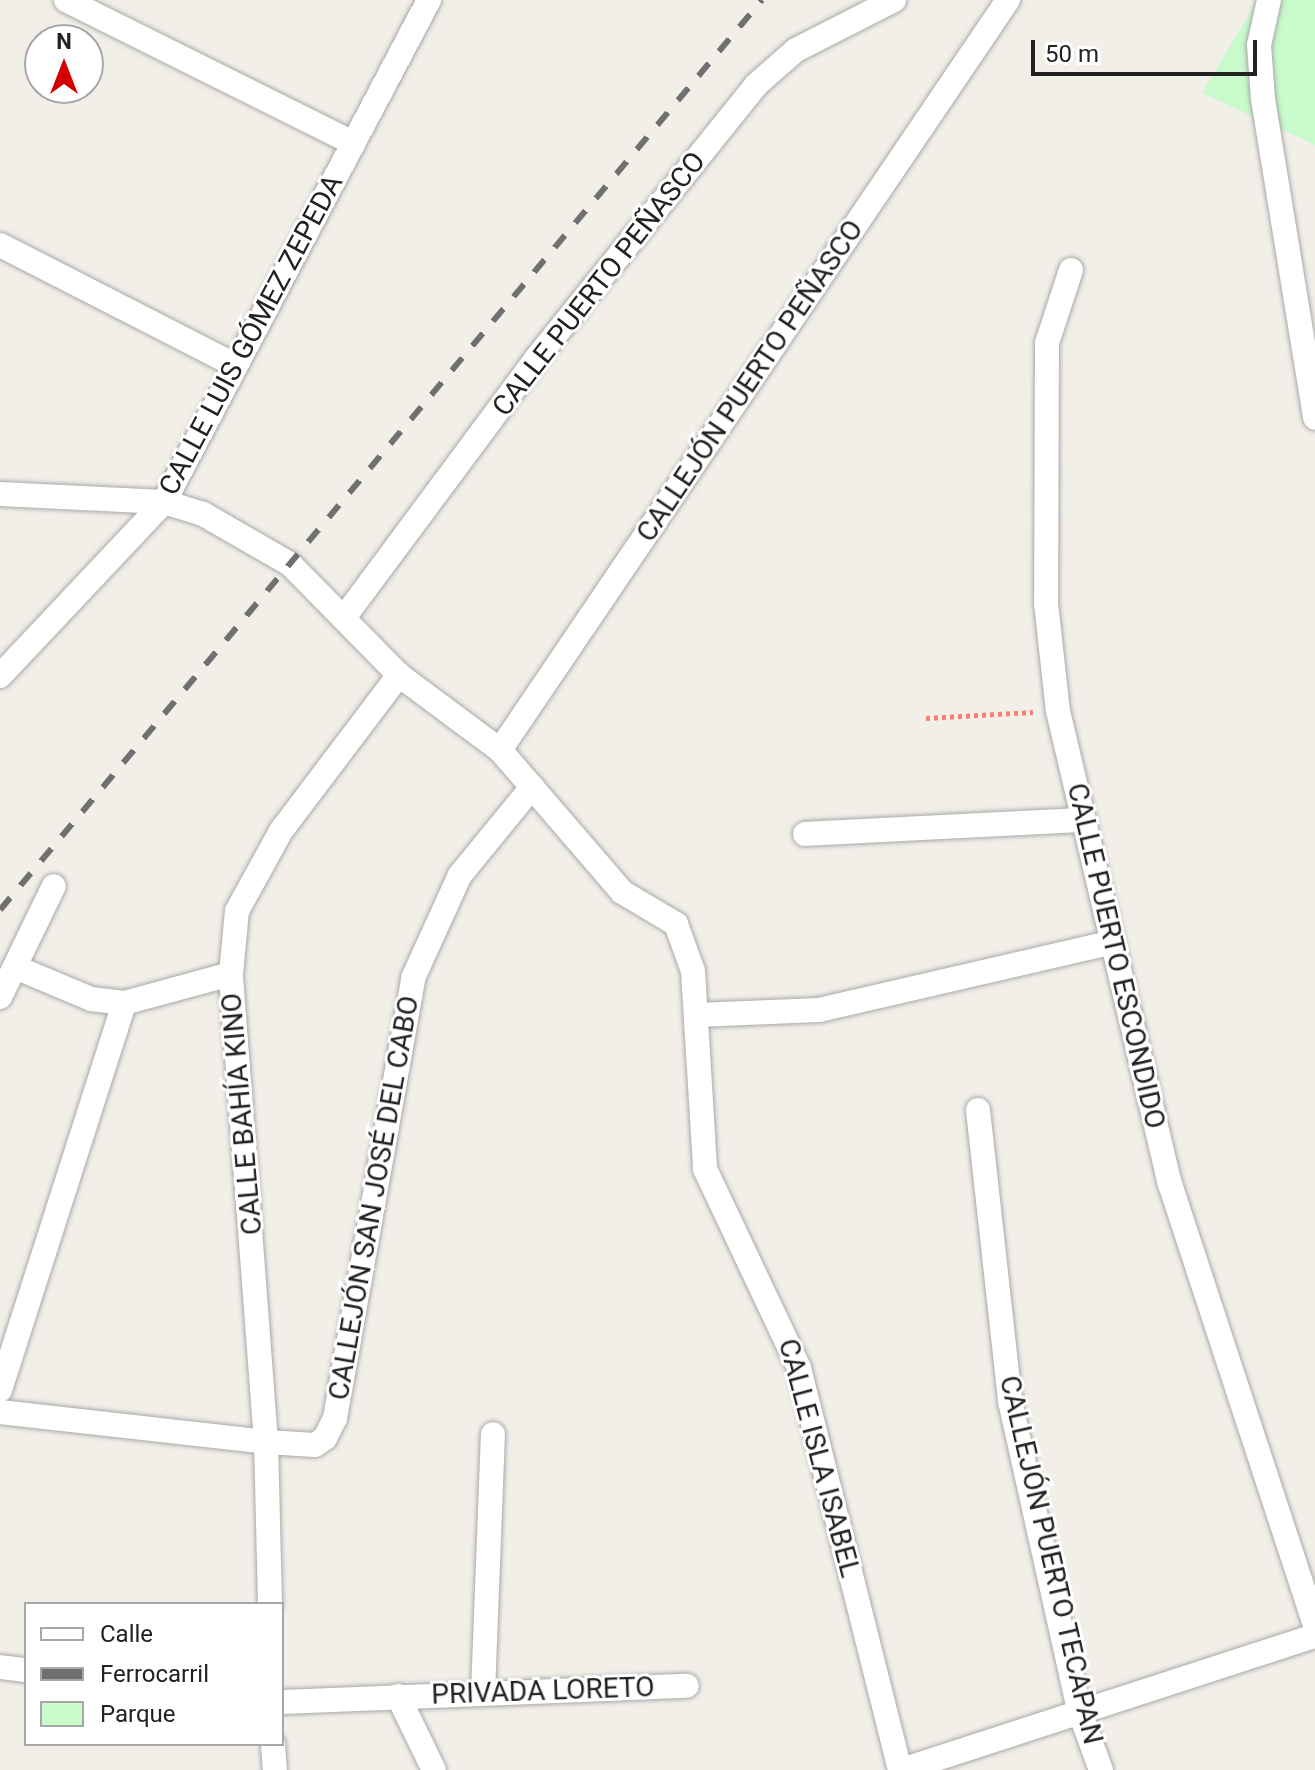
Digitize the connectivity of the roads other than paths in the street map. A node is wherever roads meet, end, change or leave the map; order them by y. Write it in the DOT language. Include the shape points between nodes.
graph roads {
  1 [pos="66,0"];
  2 [pos="894,0"];
  3 [pos="1269,0"];
  4 [pos="426,1"];
  5 [pos="997,4"];
  6 [pos="353,143"];
  7 [pos="0,245"];
  8 [pos="1071,270"];
  9 [pos="236,366"];
  10 [pos="1315,418"];
  11 [pos="0,494"];
  12 [pos="164,502"];
  13 [pos="346,615"];
  14 [pos="399,675"];
  15 [pos="0,676"];
  16 [pos="500,750"];
  17 [pos="532,787"];
  18 [pos="1084,820"];
  19 [pos="805,834"];
  20 [pos="54,886"];
  21 [pos="1110,943"];
  22 [pos="15,967"];
  23 [pos="231,974"];
  24 [pos="0,997"];
  25 [pos="124,1003"];
  26 [pos="697,1015"];
  27 [pos="978,1110"];
  28 [pos="0,1390"];
  29 [pos="0,1412"];
  30 [pos="493,1434"];
  31 [pos="266,1442"];
  32 [pos="270,1602"];
  33 [pos="1315,1624"];
  34 [pos="1315,1636"];
  35 [pos="0,1667"];
  36 [pos="24,1670"];
  37 [pos="687,1686"];
  38 [pos="483,1693"];
  39 [pos="398,1696"];
  40 [pos="284,1702"];
  41 [pos="1079,1710"];
  42 [pos="273,1746"];
  43 [pos="275,1770"];
  44 [pos="434,1770"];
  45 [pos="901,1770"];
  46 [pos="1101,1770"];
  1 -- 6 [label="street"];
  2 -- 13 [label="street, CALLE PUERTO PEÑASCO" via="796,50 756,85 536,359"];
  3 -- 10 [label="street" via="1259,45 1263,99"];
  4 -- 6 [label="street, CALLE LUIS GÓMEZ ZEPEDA"];
  5 -- 16 [label="street, CALLEJÓN PUERTO PEÑASCO"];
  6 -- 9 [label="street, CALLE LUIS GÓMEZ ZEPEDA"];
  7 -- 9 [label="street"];
  8 -- 18 [label="street, CALLE PUERTO ESCONDIDO" via="1047,343 1046,603 1058,711"];
  9 -- 12 [label="street, CALLE LUIS GÓMEZ ZEPEDA"];
  11 -- 12 [label="street"];
  12 -- 13 [label="street, CALLE ISLA ISABEL" via="254,541"];
  12 -- 15 [label="street, CALLE LUIS GÓMEZ ZEPEDA"];
  13 -- 14 [label="street, CALLE ISLA ISABEL"];
  14 -- 16 [label="street, CALLE ISLA ISABEL"];
  14 -- 23 [label="street, CALLE BAHÍA KINO" via="259,871 237,911"];
  16 -- 17 [label="street, CALLE ISLA ISABEL"];
  17 -- 26 [label="street, CALLE ISLA ISABEL" via="622,892 676,924"];
  17 -- 31 [label="street, CALLEJÓN SAN JOSÉ DEL CABO" via="460,875 413,978 331,1429 315,1445"];
  18 -- 19 [label="street"];
  18 -- 21 [label="street, CALLE PUERTO ESCONDIDO"];
  20 -- 22 [label="street"];
  21 -- 26 [label="street" via="819,1010"];
  21 -- 33 [label="street, CALLE PUERTO ESCONDIDO" via="1170,1184"];
  22 -- 24 [label="street"];
  22 -- 25 [label="street" via="91,999"];
  23 -- 25 [label="street"];
  23 -- 31 [label="street, CALLE BAHÍA KINO"];
  25 -- 28 [label="street"];
  26 -- 45 [label="street, CALLE ISLA ISABEL" via="705,1169 799,1368"];
  27 -- 41 [label="street, CALLEJÓN PUERTO TECAPAN" via="1010,1401"];
  29 -- 31 [label="street, CALLEJÓN SAN JOSÉ DEL CABO"];
  30 -- 38 [label="street"];
  31 -- 32 [label="street, CALLE BAHÍA KINO"];
  34 -- 41 [label="street"];
  35 -- 36 [label="street"];
  37 -- 38 [label="street, PRIVADA LORETO"];
  38 -- 39 [label="street, PRIVADA LORETO"];
  39 -- 40 [label="street, PRIVADA LORETO"];
  39 -- 44 [label="street"];
  41 -- 45 [label="street"];
  41 -- 46 [label="street, CALLEJÓN PUERTO TECAPAN"];
  42 -- 43 [label="street"];
}
